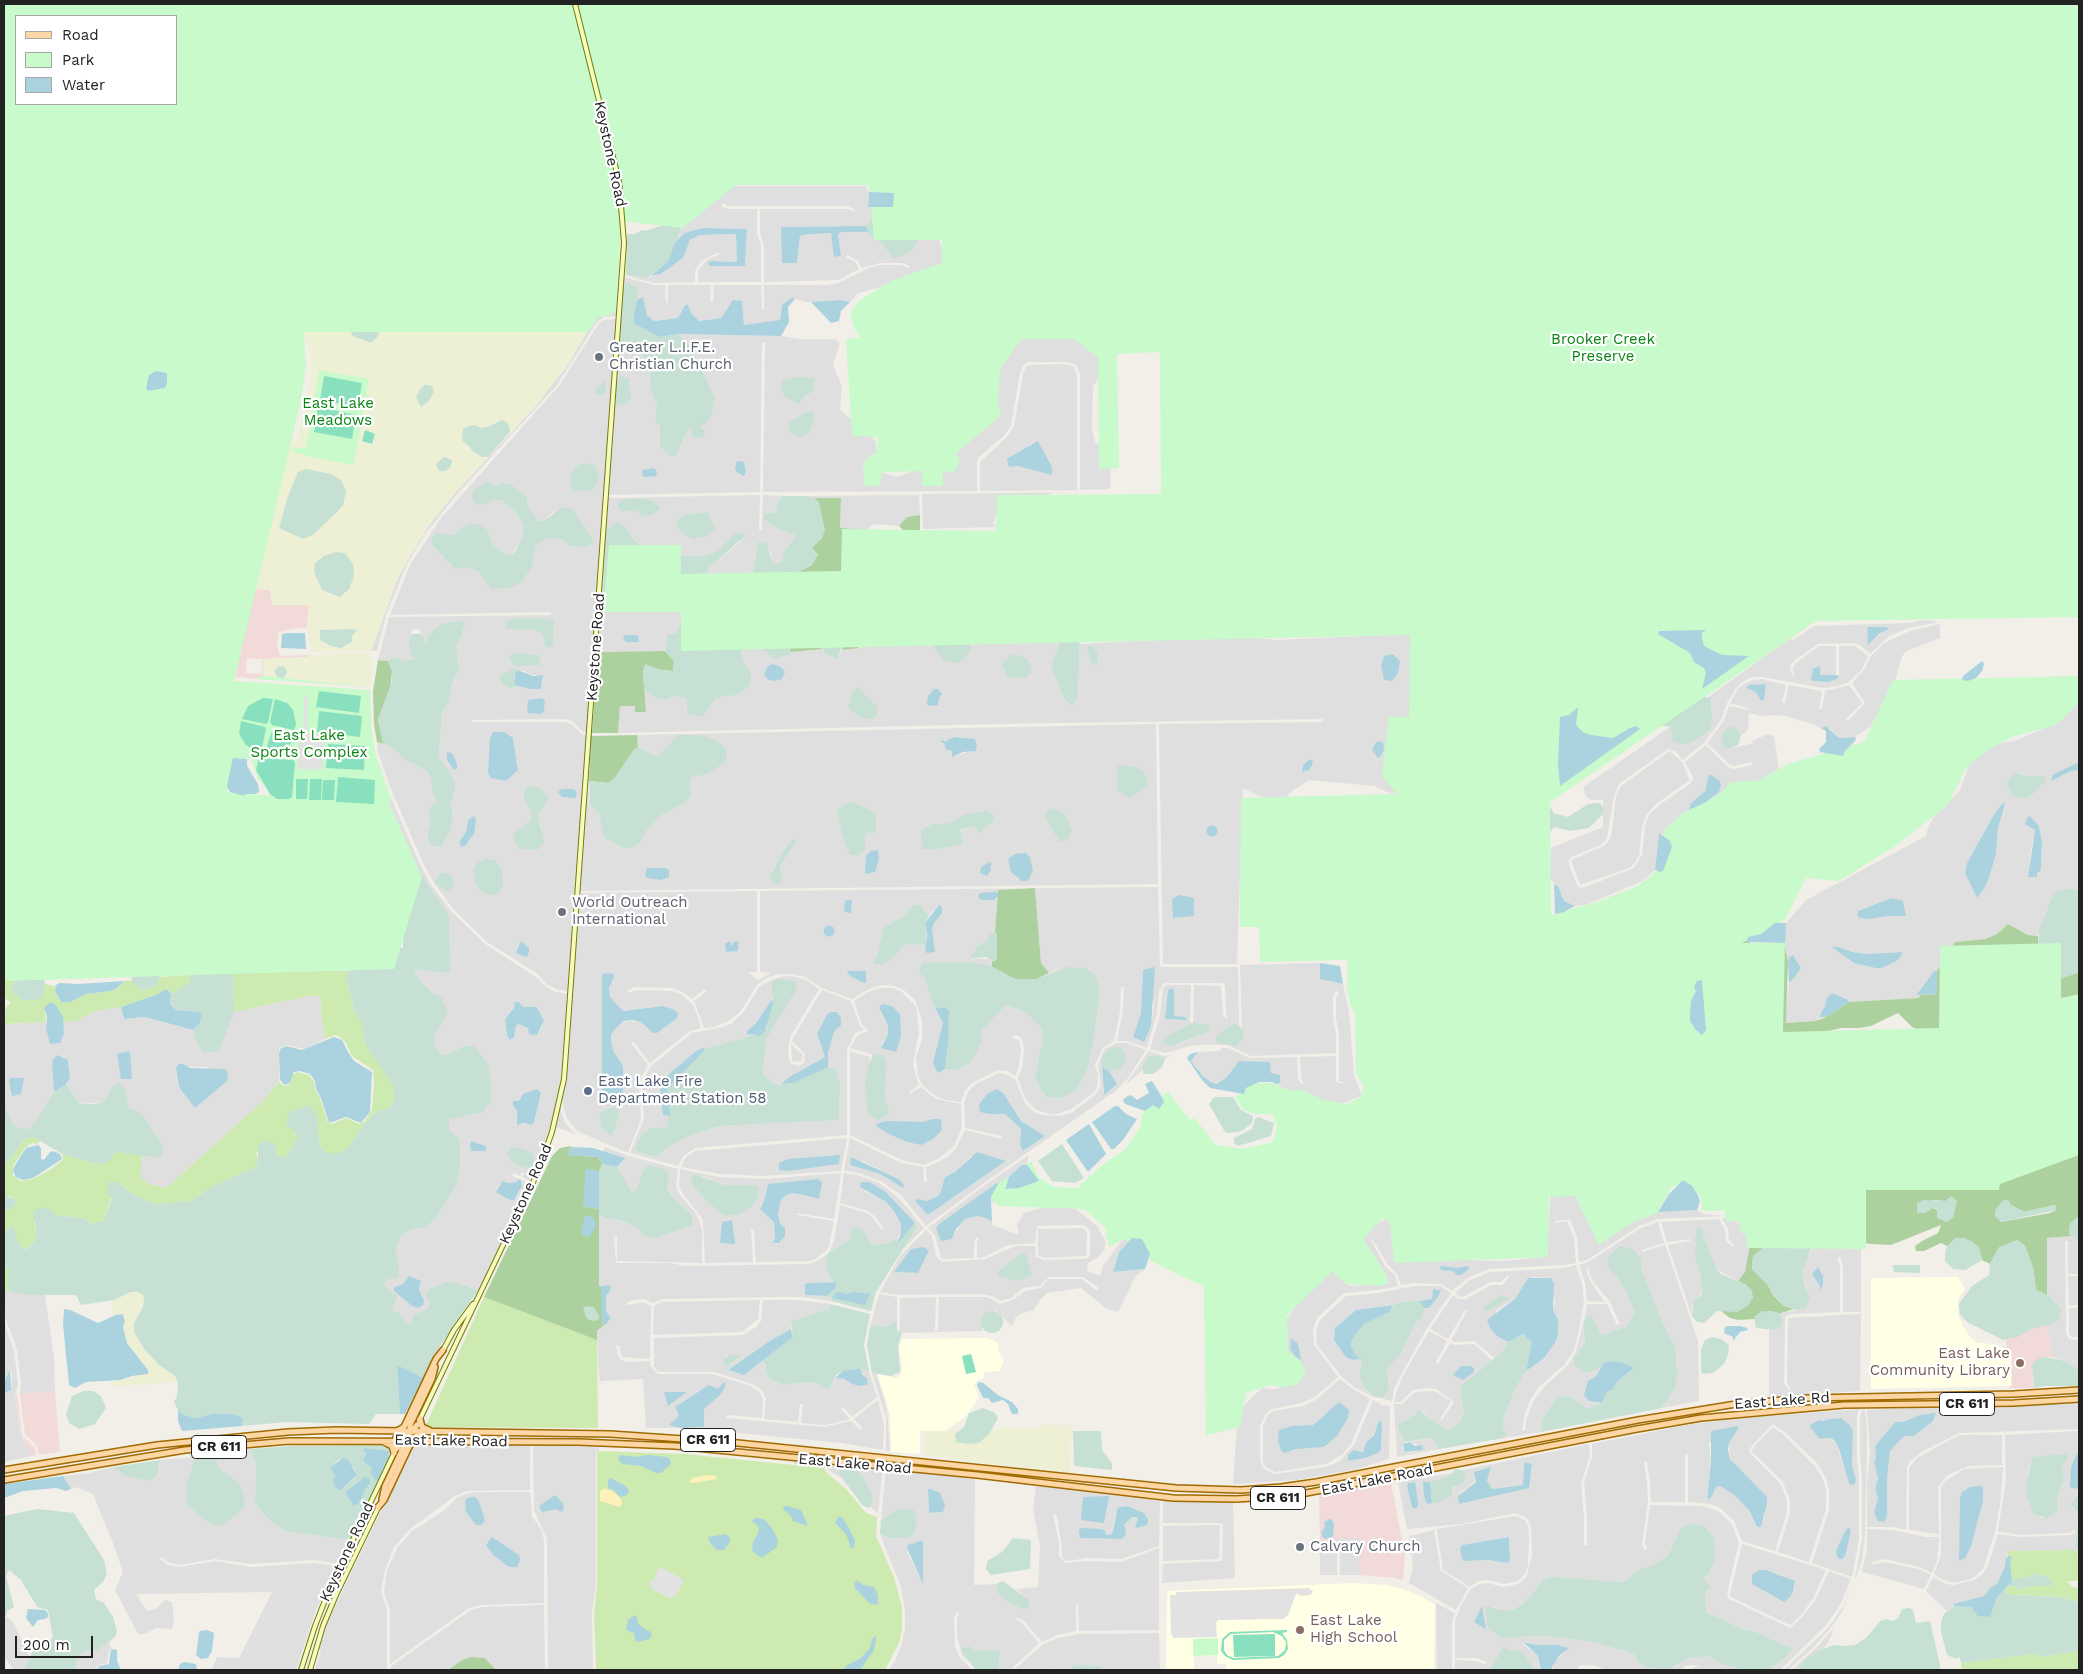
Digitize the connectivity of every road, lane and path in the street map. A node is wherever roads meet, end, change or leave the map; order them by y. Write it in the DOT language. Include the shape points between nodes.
graph roads {
  1 [pos="575,4"];
  2 [pos="487,1280"];
  3 [pos="443,1350"];
  4 [pos="435,1366"];
  5 [pos="2079,1390"];
  6 [pos="2079,1399"];
  7 [pos="1700,1409"];
  8 [pos="1701,1418"];
  9 [pos="420,1419"];
  10 [pos="417,1425"];
  11 [pos="395,1431"];
  12 [pos="500,1433"];
  13 [pos="513,1433"];
  14 [pos="408,1436"];
  15 [pos="331,1440"];
  16 [pos="395,1451"];
  17 [pos="4,1470"];
  18 [pos="4,1480"];
  19 [pos="382,1499"];
  20 [pos="378,1507"];
  21 [pos="301,1670"];
  22 [pos="310,1670"];
  1 -- 2 [label="main road, Keystone Road" via="618,173 623,210 623,254 607,489 564,1079 546,1152"];
  2 -- 3 [label="main road, Keystone Road"];
  2 -- 9 [label="main road, Keystone Road"];
  3 -- 4 [label="main road, Keystone Road"];
  3 -- 11 [label="main road" via="404,1427"];
  4 -- 14 [label="main road"];
  5 -- 7 [label="main road, East Lake Rd / CR 611" via="1807,1398"];
  6 -- 8 [label="main road, East Lake Rd / CR 611" via="1773,1410"];
  7 -- 13 [label="main road, East Lake Road / CR 611" via="1316,1482 1241,1490 1176,1488 666,1437"];
  8 -- 14 [label="main road, East Lake Road / CR 611" via="1296,1496 1237,1500 1173,1498 977,1475 675,1446"];
  9 -- 10 [label="main road, Keystone Road"];
  9 -- 12 [label="main road" via="427,1430"];
  10 -- 14 [label="main road"];
  11 -- 14 [label="main road, East Lake Road / CR 611"];
  11 -- 17 [label="main road, East Lake Road / CR 611" via="320,1430 235,1436"];
  12 -- 13 [label="main road, East Lake Road / CR 611"];
  12 -- 14 [label="main road, East Lake Road / CR 611"];
  13 -- 14 [label="main road" via="501,1436"];
  14 -- 15 [label="main road, East Lake Road / CR 611"];
  14 -- 16 [label="main road"];
  14 -- 19 [label="main road"];
  14 -- 20 [label="main road" via="410,1445"];
  15 -- 16 [label="main road" via="387,1443"];
  15 -- 18 [label="main road, East Lake Road / CR 611" via="185,1450"];
  16 -- 21 [label="main road, Keystone Road" via="326,1597"];
  19 -- 20 [label="main road, Keystone Road"];
  20 -- 22 [label="main road, Keystone Road" via="336,1595"];
}
